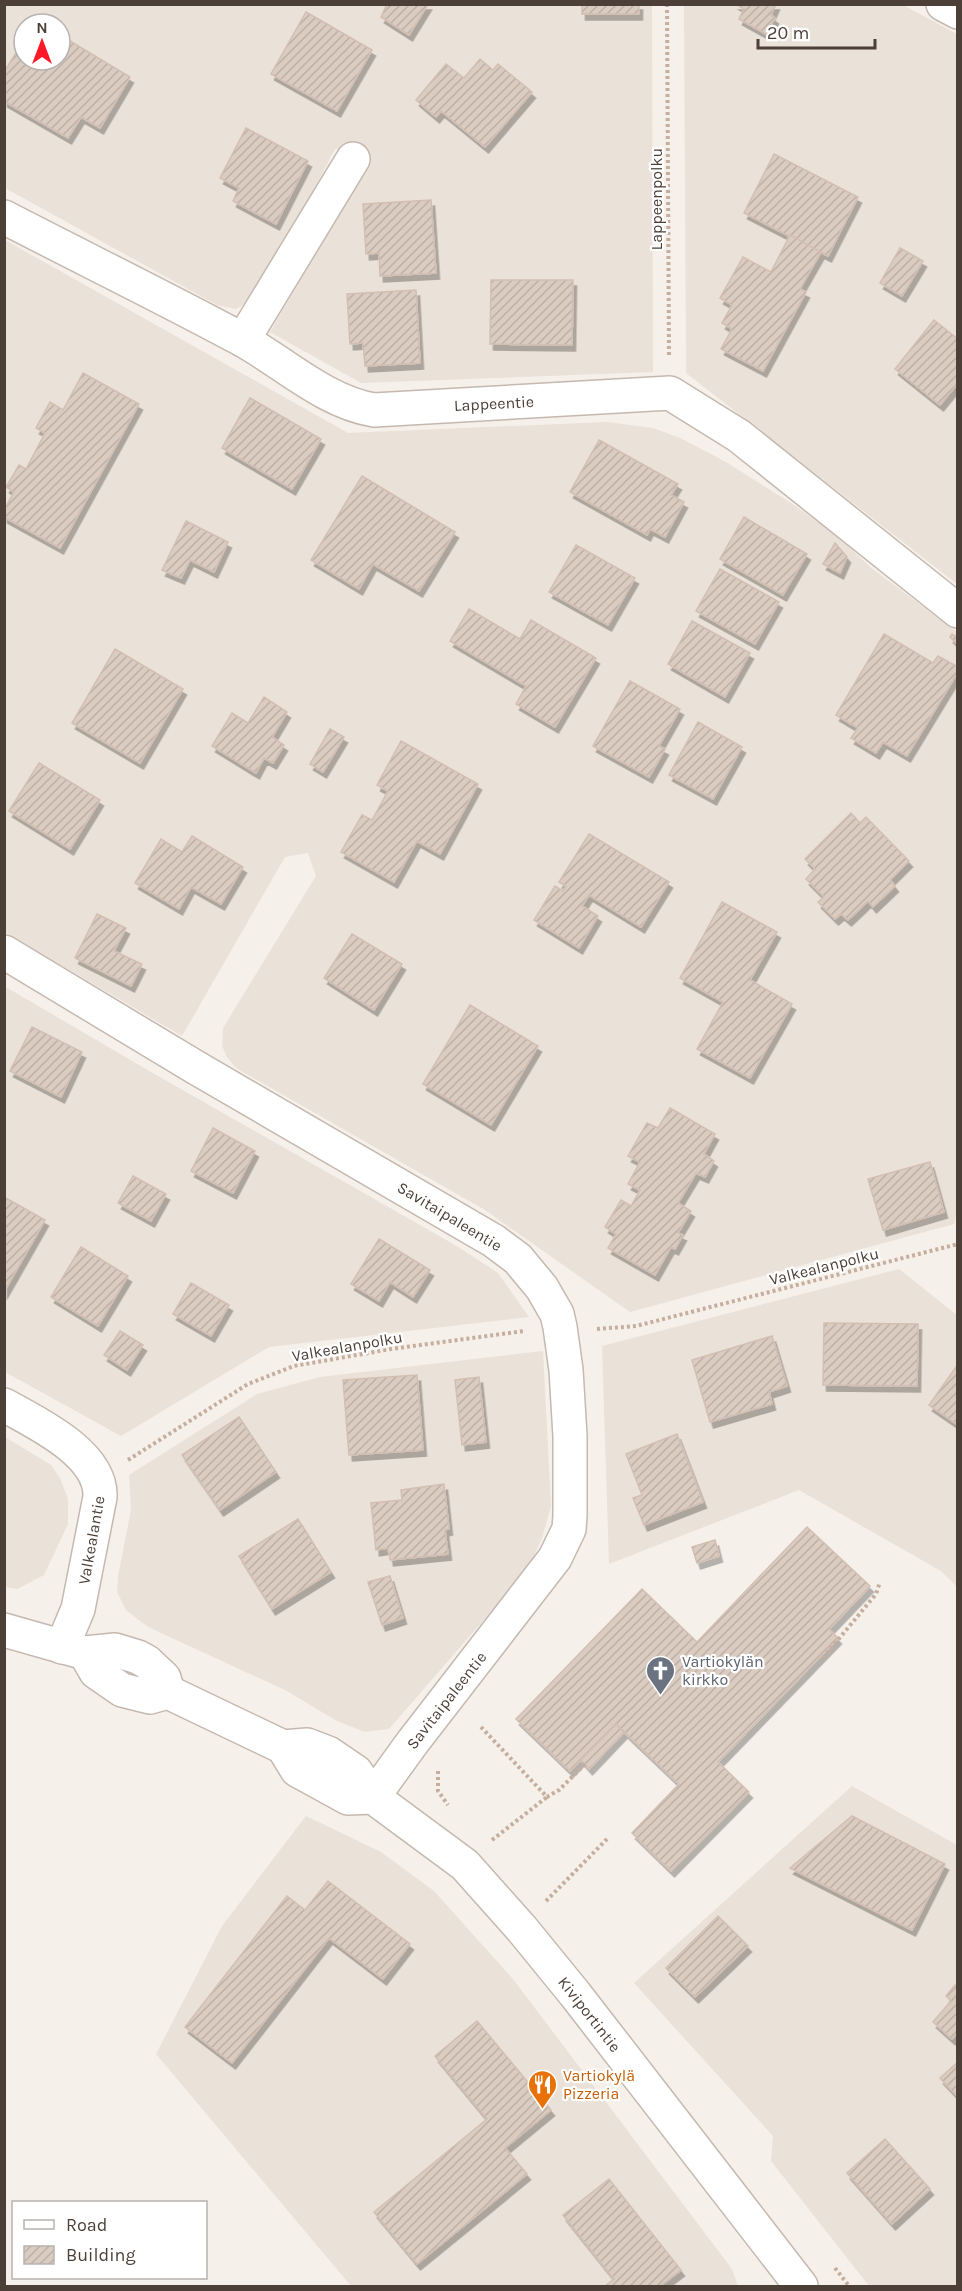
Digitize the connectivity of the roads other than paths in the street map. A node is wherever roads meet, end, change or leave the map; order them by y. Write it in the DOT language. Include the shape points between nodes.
graph roads {
  1 [pos="943,4"];
  2 [pos="957,12"];
  3 [pos="353,159"];
  4 [pos="4,217"];
  5 [pos="243,340"];
  6 [pos="957,611"];
  7 [pos="4,952"];
  8 [pos="4,1405"];
  9 [pos="4,1630"];
  10 [pos="73,1650"];
  11 [pos="373,1797"];
  12 [pos="801,2286"];
  1 -- 2 [label="street"];
  3 -- 5 [label="street"];
  4 -- 5 [label="street, Lappeentie"];
  5 -- 6 [label="street, Lappeentie" via="291,372 356,407 374,410 670,393 738,436"];
  7 -- 11 [label="street, Savitaipaleentie" via="494,1241 518,1259 557,1314 574,1328 566,1370 569,1529 555,1558"];
  8 -- 10 [label="street, Valkealantie" via="75,1450 99,1486"];
  9 -- 10 [label="street"];
  10 -- 11 [label="street" via="122,1690 150,1697 168,1692 283,1748 297,1770 348,1798"];
  11 -- 12 [label="street, Kiviportintie" via="465,1865 522,1929"];
}
